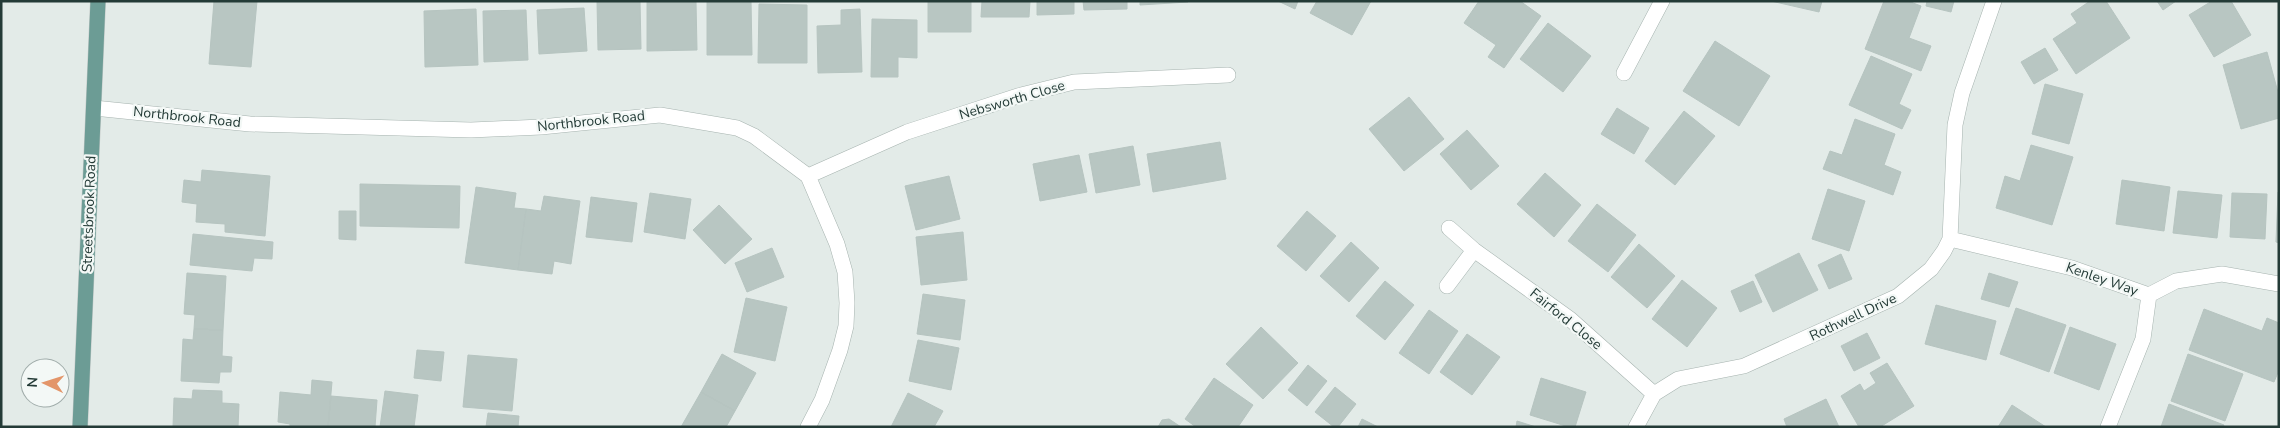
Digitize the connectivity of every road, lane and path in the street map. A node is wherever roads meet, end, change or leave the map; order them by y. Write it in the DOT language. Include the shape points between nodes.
graph roads {
  1 [pos="98,1"];
  2 [pos="1662,1"];
  3 [pos="1994,1"];
  4 [pos="1624,73"];
  5 [pos="1228,75"];
  6 [pos="94,108"];
  7 [pos="808,176"];
  8 [pos="1449,228"];
  9 [pos="1950,239"];
  10 [pos="1474,250"];
  11 [pos="2279,284"];
  12 [pos="1447,286"];
  13 [pos="2149,295"];
  14 [pos="1654,394"];
  15 [pos="80,427"];
  16 [pos="808,427"];
  17 [pos="1636,427"];
  18 [pos="2108,427"];
  1 -- 6 [label="main road, Streetsbrook Road"];
  2 -- 4 [label="street"];
  3 -- 9 [label="street, Rothwell Drive" via="1962,93 1955,125"];
  5 -- 7 [label="street, Nebsworth Close" via="1074,82 1021,95 907,132"];
  6 -- 7 [label="street, Northbrook Road" via="250,124 471,130 542,127 660,115 737,128 772,148"];
  6 -- 15 [label="main road, Streetsbrook Road"];
  7 -- 16 [label="street, Northbrook Road" via="838,244 847,303 840,350 822,400"];
  8 -- 10 [label="street, Fairford Close"];
  9 -- 13 [label="street, Kenley Way" via="2072,268"];
  9 -- 14 [label="street, Rothwell Drive" via="1931,270 1898,296 1744,366 1678,379"];
  10 -- 12 [label="street"];
  10 -- 14 [label="street, Fairford Close" via="1570,319"];
  11 -- 13 [label="street" via="2222,274 2176,281"];
  13 -- 18 [label="street, Kenley Way" via="2143,339"];
  14 -- 17 [label="street, Rothwell Drive"];
}
